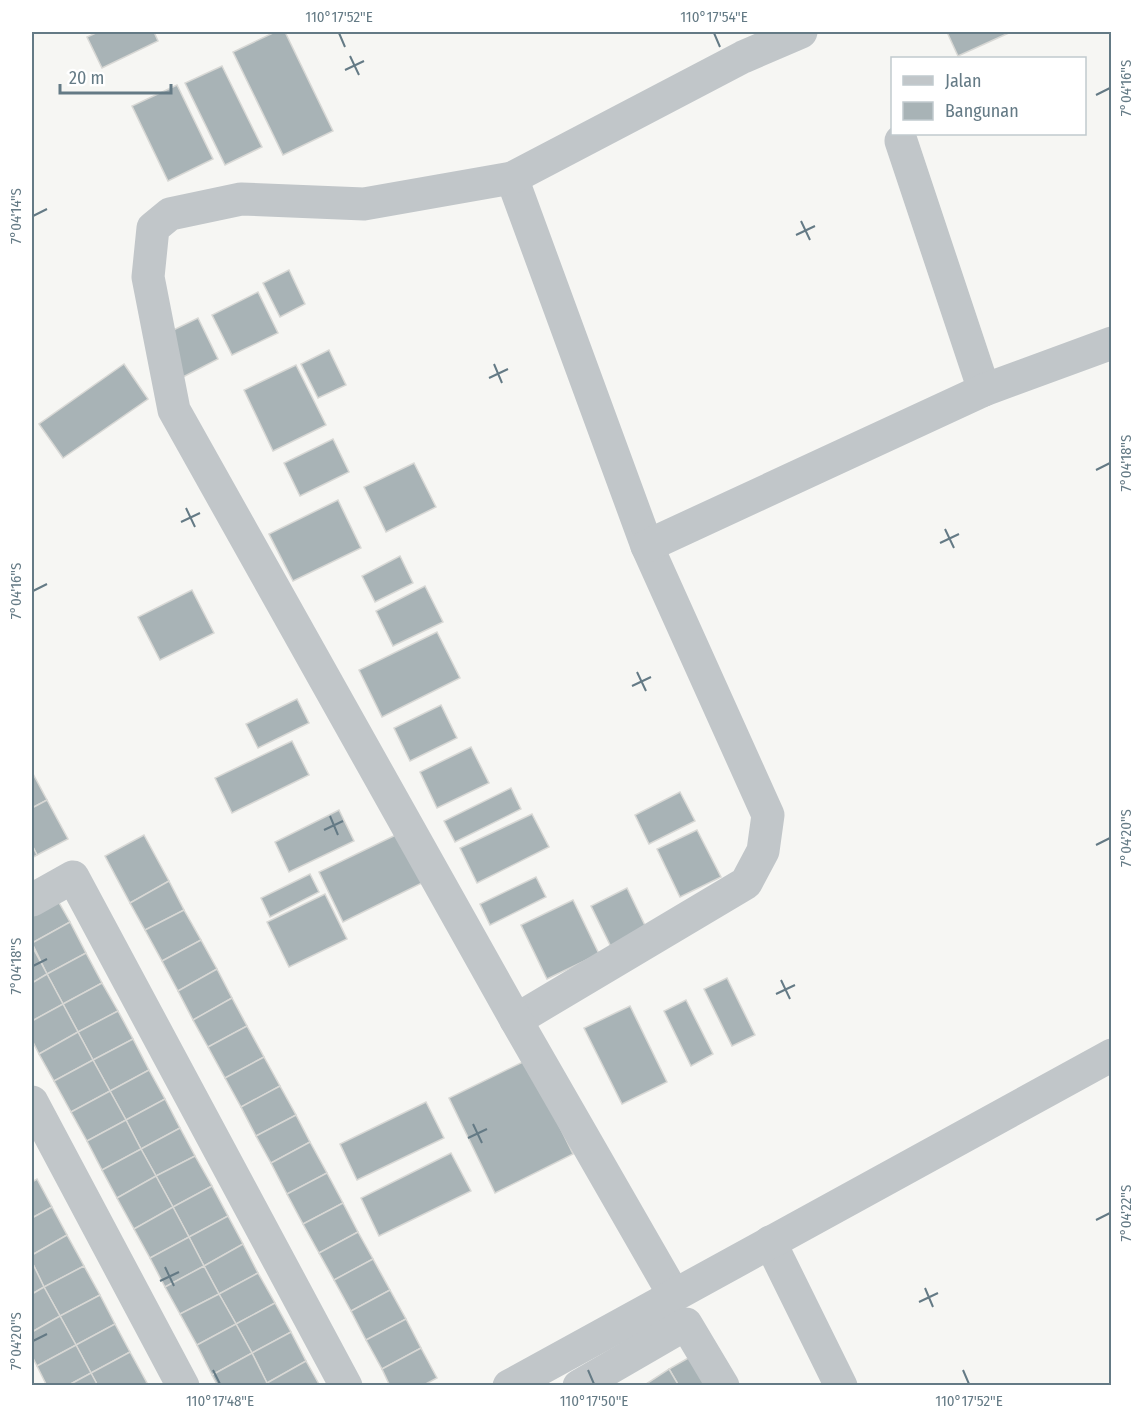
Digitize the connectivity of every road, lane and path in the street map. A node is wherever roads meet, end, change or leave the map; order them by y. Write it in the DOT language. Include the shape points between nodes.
graph roads {
  1 [pos="801,32"];
  2 [pos="902,141"];
  3 [pos="512,178"];
  4 [pos="1112,343"];
  5 [pos="984,390"];
  6 [pos="647,546"];
  7 [pos="32,900"];
  8 [pos="516,1020"];
  9 [pos="1112,1055"];
  10 [pos="32,1102"];
  11 [pos="32,1134"];
  12 [pos="72,1195"];
  13 [pos="770,1242"];
  14 [pos="674,1295"];
  15 [pos="153,1346"];
  16 [pos="164,1386"];
  17 [pos="183,1386"];
  18 [pos="346,1386"];
  19 [pos="509,1386"];
  20 [pos="579,1386"];
  21 [pos="723,1386"];
  22 [pos="842,1386"];
  1 -- 3 [label="street" via="744,57"];
  2 -- 5 [label="street"];
  3 -- 6 [label="street"];
  3 -- 8 [label="street" via="364,204 241,198 170,214 153,228 148,277 174,410"];
  4 -- 5 [label="street"];
  5 -- 6 [label="street"];
  6 -- 8 [label="street" via="768,815 763,851 746,883"];
  7 -- 18 [label="street" via="73,877"];
  8 -- 14 [label="street"];
  9 -- 13 [label="street"];
  10 -- 12 [label="street"];
  11 -- 12 [label="street"];
  12 -- 15 [label="street"];
  13 -- 14 [label="street"];
  13 -- 22 [label="street"];
  14 -- 19 [label="street"];
  15 -- 16 [label="street"];
  15 -- 17 [label="street"];
  20 -- 21 [label="street" via="686,1324"];
}
